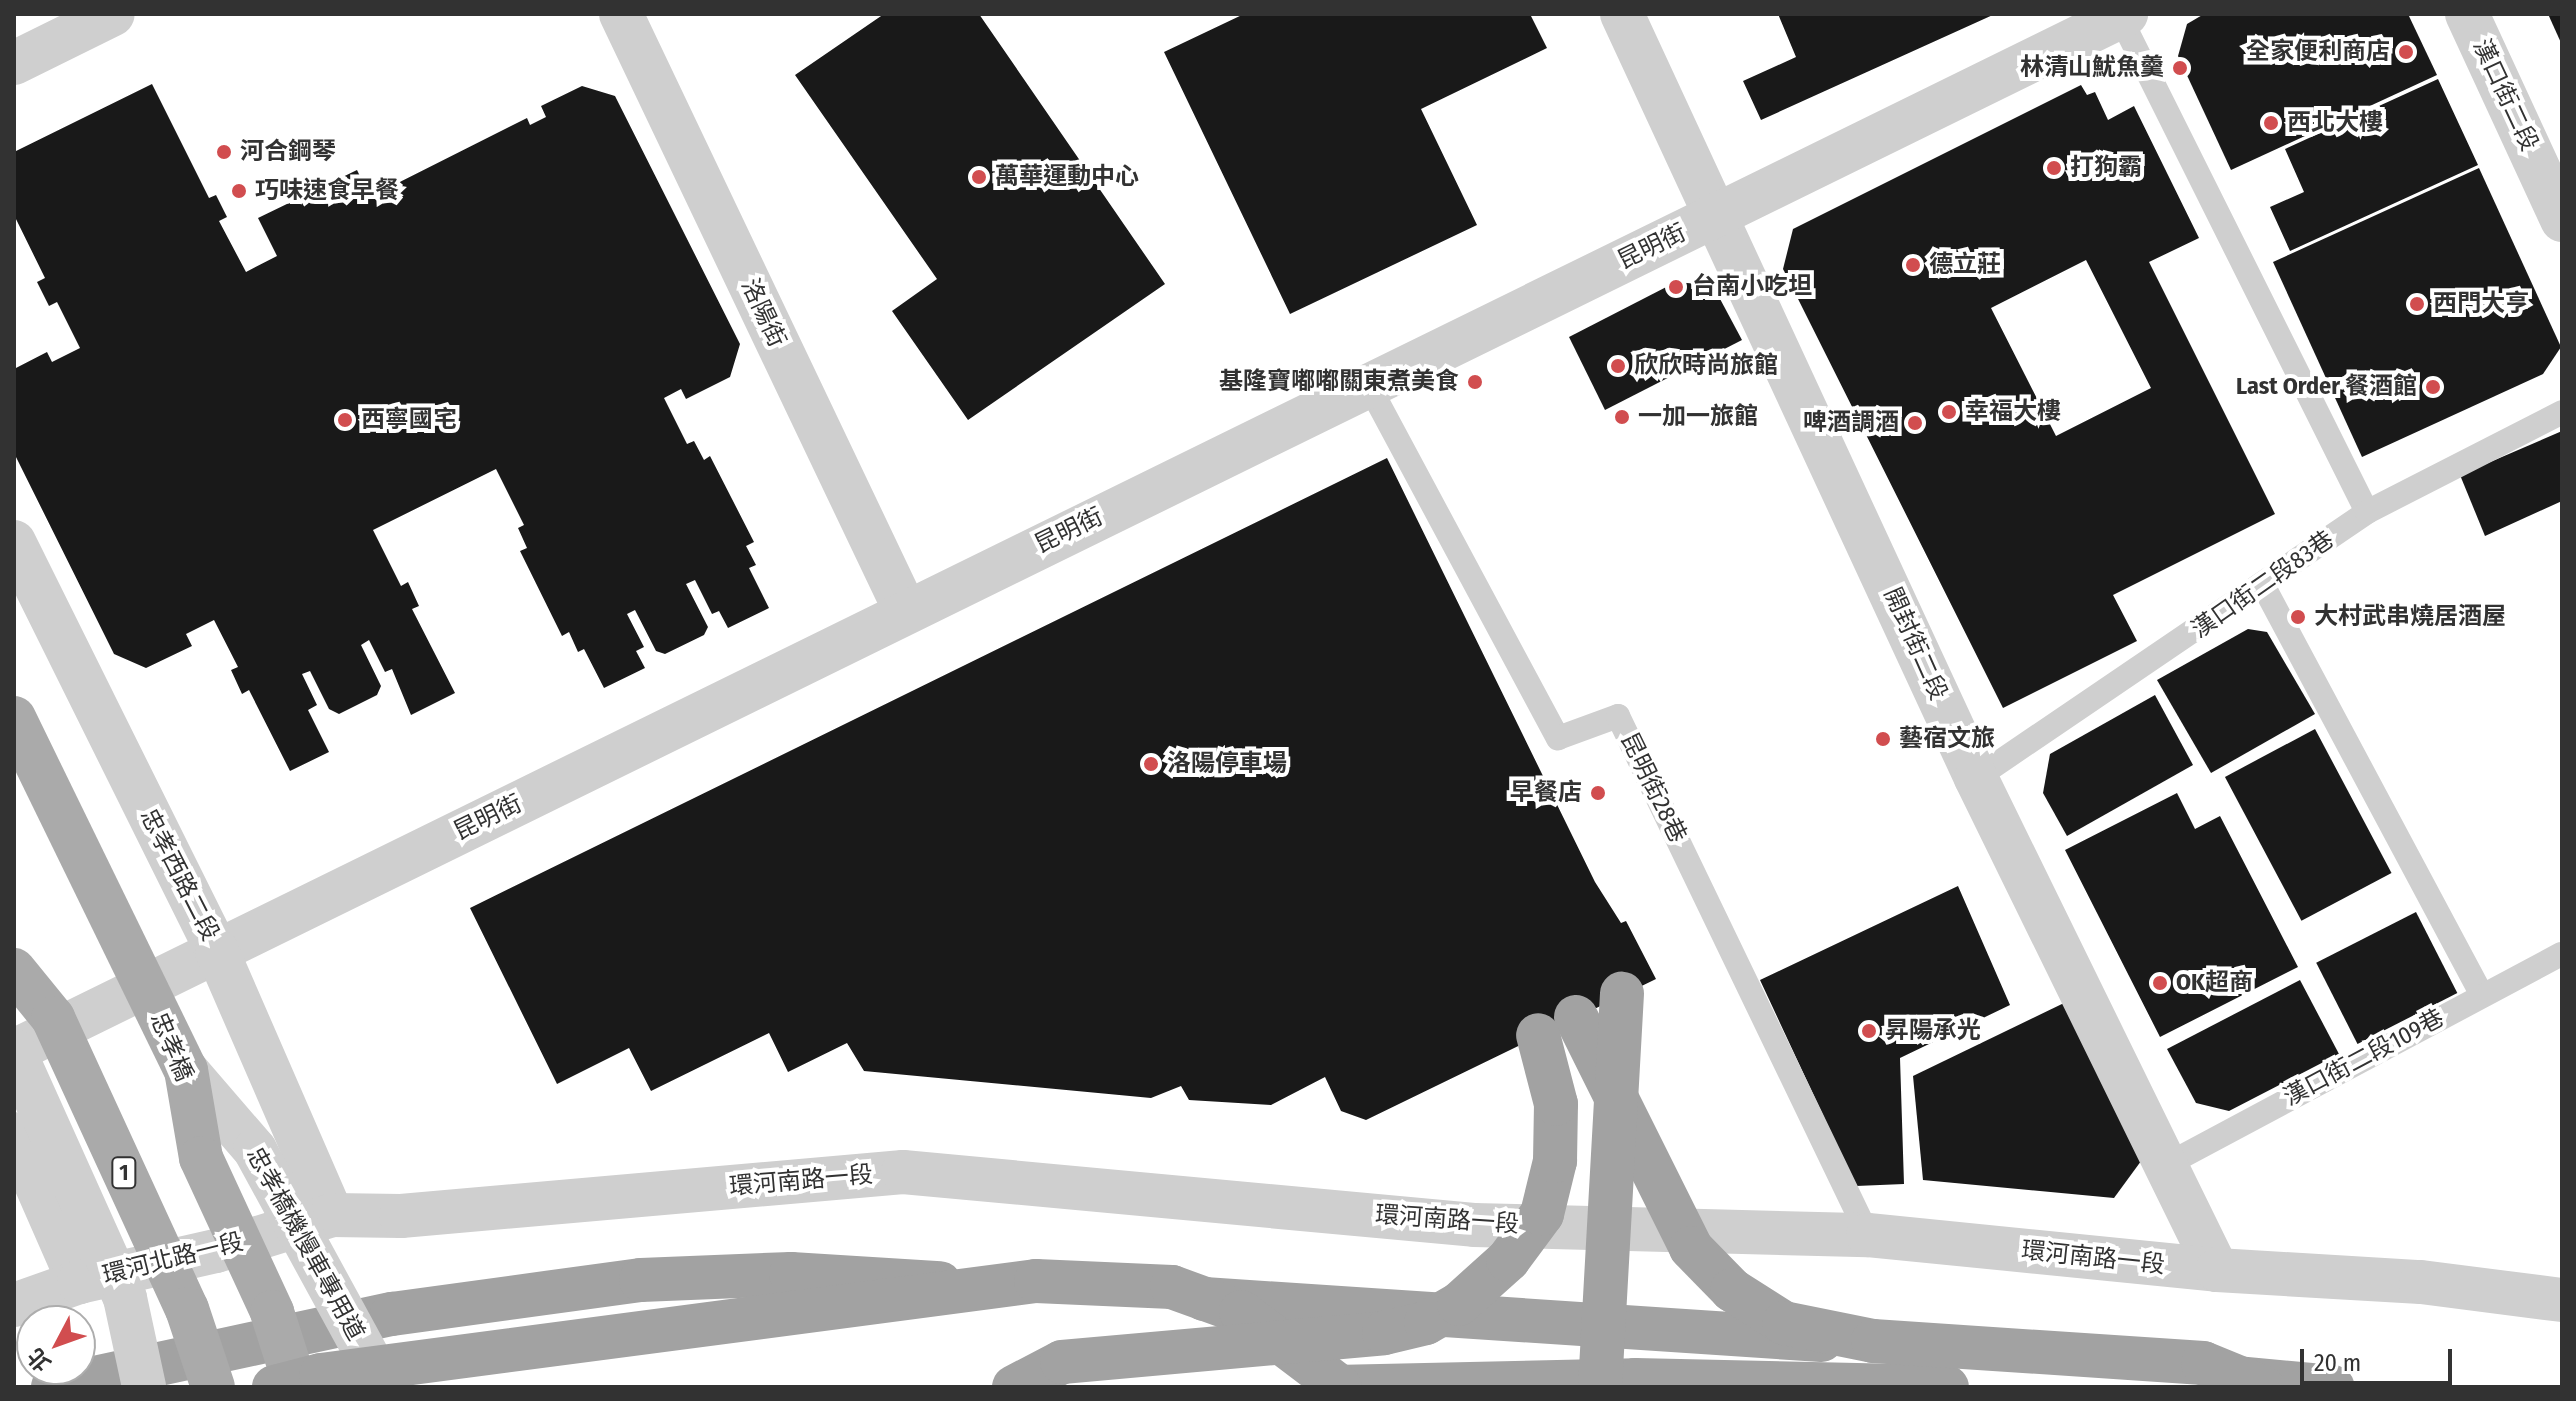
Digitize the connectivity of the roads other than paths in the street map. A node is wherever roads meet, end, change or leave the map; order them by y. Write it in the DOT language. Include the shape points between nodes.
graph roads {
  1 [pos="113,14"];
  2 [pos="1622,14"];
  3 [pos="2467,14"];
  4 [pos="2123,16"];
  5 [pos="625,23"];
  6 [pos="14,63"];
  7 [pos="1717,213"];
  8 [pos="2562,220"];
  9 [pos="1369,386"];
  10 [pos="2562,412"];
  11 [pos="2367,512"];
  12 [pos="886,532"];
  13 [pos="14,542"];
  14 [pos="2264,587"];
  15 [pos="906,612"];
  16 [pos="14,718"];
  17 [pos="1976,778"];
  18 [pos="217,951"];
  19 [pos="2562,954"];
  20 [pos="14,970"];
  21 [pos="1622,994"];
  22 [pos="2482,995"];
  23 [pos="14,1051"];
  24 [pos="186,1070"];
  25 [pos="14,1134"];
  26 [pos="2168,1164"];
  27 [pos="332,1215"];
  28 [pos="1868,1235"];
  29 [pos="2217,1270"];
  30 [pos="79,1282"];
  31 [pos="2562,1300"];
  32 [pos="14,1305"];
  33 [pos="53,1387"];
  34 [pos="144,1387"];
  35 [pos="213,1387"];
  36 [pos="274,1387"];
  37 [pos="296,1387"];
  38 [pos="384,1387"];
  39 [pos="1014,1387"];
  40 [pos="1337,1387"];
  41 [pos="1600,1387"];
  42 [pos="1947,1387"];
  43 [pos="2262,1387"];
  44 [pos="2333,1387"];
  1 -- 6 [label="street"];
  2 -- 7 [label="street, 開封街二段"];
  3 -- 8 [label="street, 漢口街二段"];
  4 -- 7 [label="street, 昆明街"];
  4 -- 11 [label="lane"];
  5 -- 12 [label="lane" via="696,133"];
  5 -- 15 [label="street, 洛陽街"];
  7 -- 9 [label="street, 昆明街"];
  7 -- 17 [label="street, 開封街二段"];
  9 -- 15 [label="street, 昆明街"];
  9 -- 28 [label="lane, 昆明街28巷" via="1558,738 1618,716"];
  10 -- 11 [label="lane, 漢口街二段83巷"];
  11 -- 14 [label="lane, 漢口街二段83巷"];
  13 -- 18 [label="street, 忠孝西路二段"];
  14 -- 17 [label="lane, 漢口街二段83巷"];
  14 -- 22 [label="lane"];
  15 -- 18 [label="street, 昆明街"];
  16 -- 24 [label="main road, 忠孝橋, bridge"];
  17 -- 26 [label="street, 開封街二段"];
  18 -- 23 [label="street, 昆明街"];
  18 -- 27 [label="street, 忠孝西路二段"];
  19 -- 22 [label="lane, 漢口街二段109巷"];
  20 -- 35 [label="main road, 1, bridge" via="53,1018 187,1309"];
  21 -- 41 [label="highway, bridge"];
  22 -- 26 [label="lane, 漢口街二段109巷"];
  23 -- 34 [label="street, bridge" via="125,1298"];
  24 -- 37 [label="main road, 忠孝橋, bridge" via="201,1158 272,1312"];
  24 -- 38 [label="street, 忠孝橋機慢車專用道, bridge" via="255,1150"];
  25 -- 30 [label="street"];
  26 -- 29 [label="street, 開封街二段"];
  27 -- 28 [label="street, 環河南路一段" via="401,1216 903,1172 1474,1225"];
  27 -- 30 [label="street, 環河北路一段" via="216,1251"];
  28 -- 29 [label="street, 環河南路一段"];
  29 -- 31 [label="street, 環河南路一段" via="2421,1282"];
  30 -- 32 [label="street, 環河北路一段"];
  33 -- 44 [label="highway, bridge" via="392,1314 641,1280 791,1274 1707,1330"];
  36 -- 40 [label="highway, bridge" via="337,1372 1036,1281 1172,1287 1241,1312"];
  39 -- 43 [label="highway, bridge" via="1062,1362 1384,1333 1426,1323 1459,1304 1508,1260 1542,1214 1555,1161 1557,1026 1691,1248 1732,1290 1784,1323 1873,1341 2203,1363"];
  40 -- 42 [label="highway, bridge" via="1635,1380"];
}
